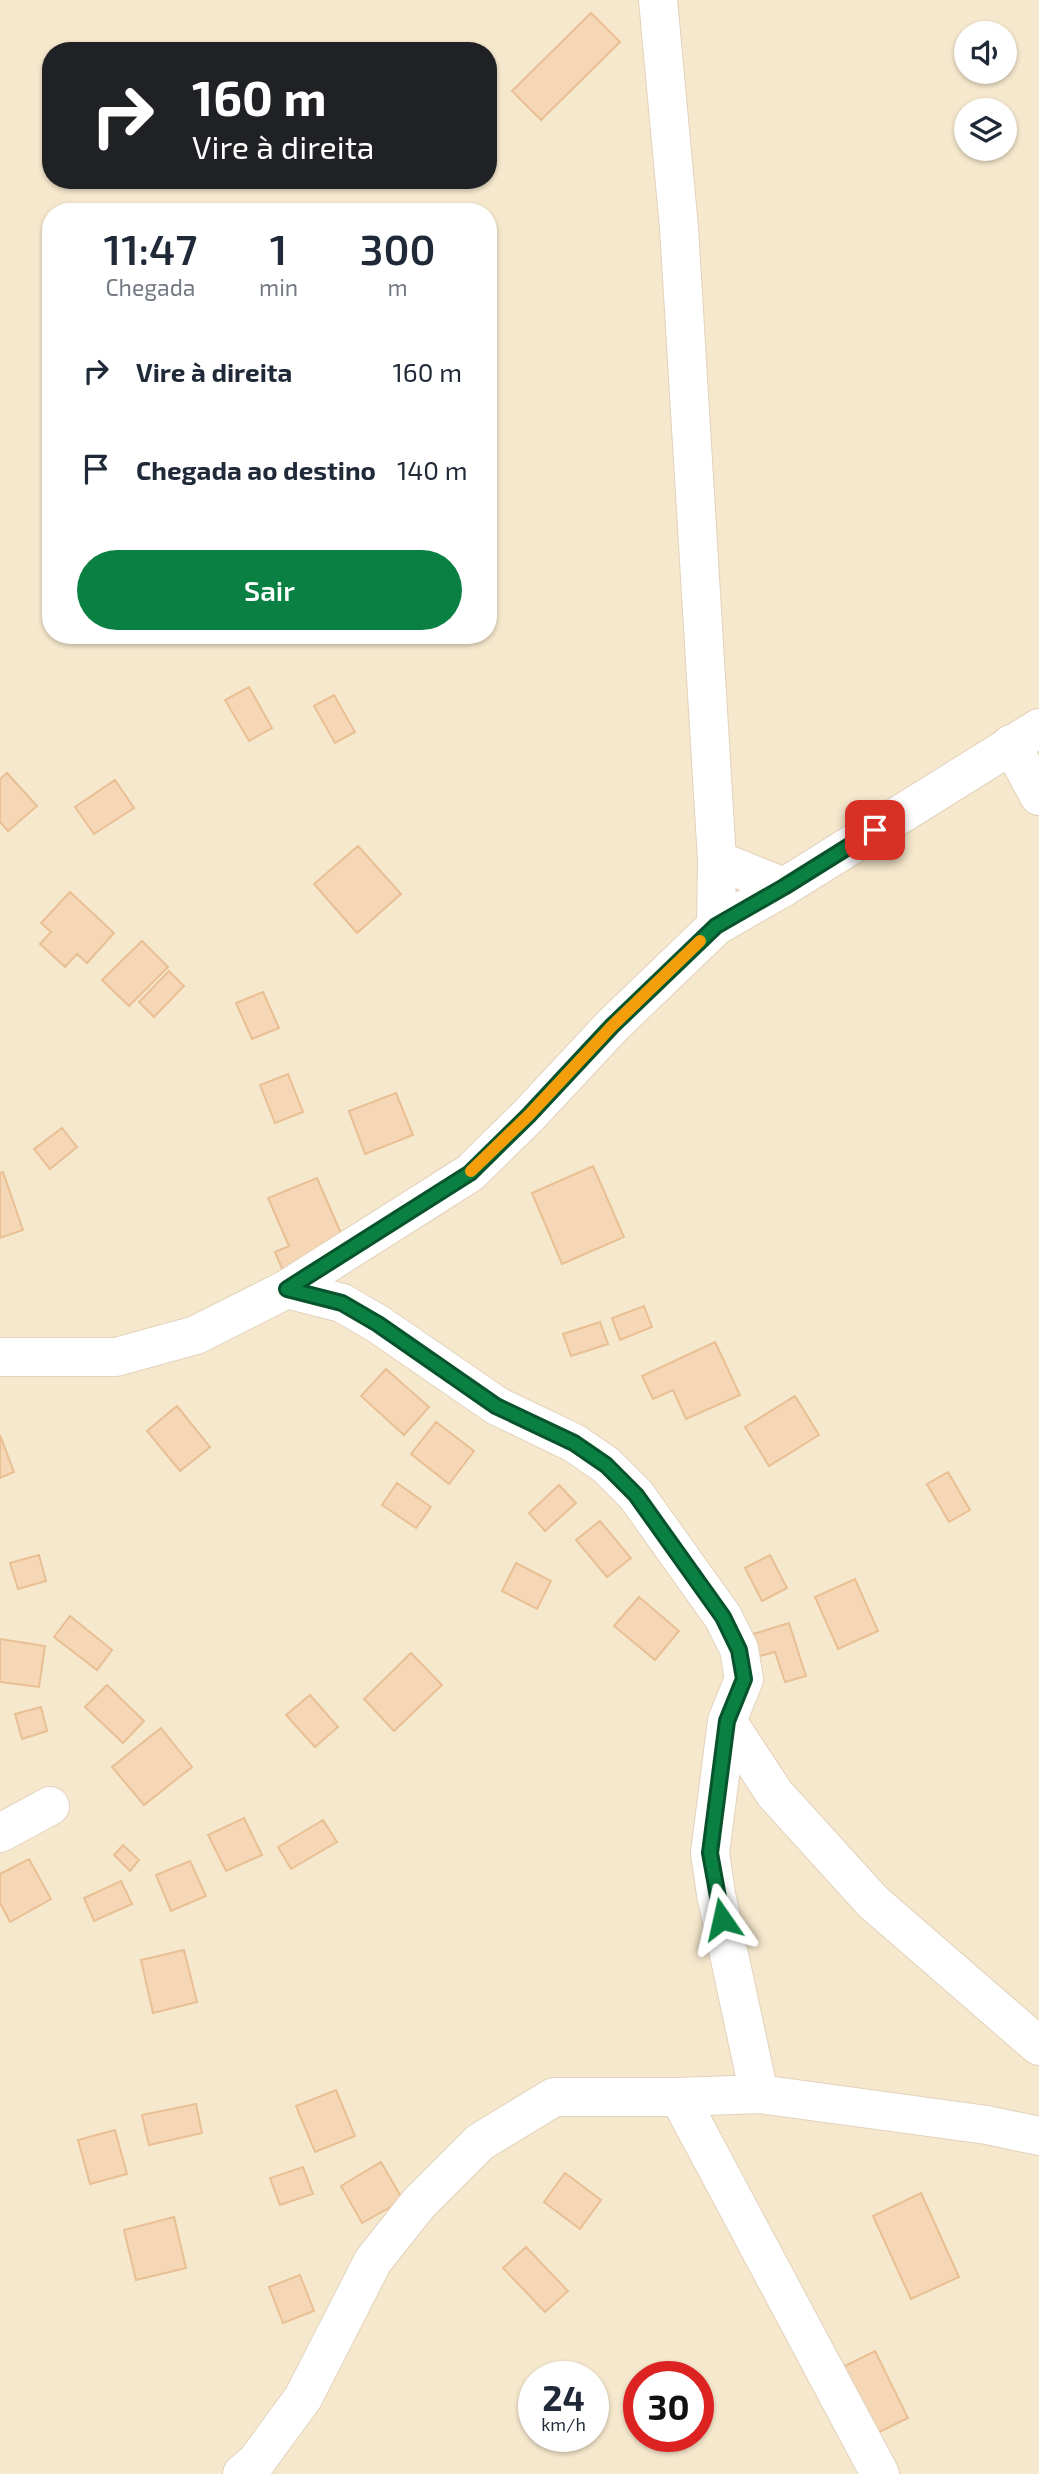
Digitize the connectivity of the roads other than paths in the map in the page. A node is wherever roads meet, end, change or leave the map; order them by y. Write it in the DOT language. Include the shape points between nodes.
graph roads {
  1 [pos="658,0"];
  2 [pos="1025,736"];
  3 [pos="1039,796"];
  4 [pos="716,860"];
  5 [pos="784,887"];
  6 [pos="716,926"];
  7 [pos="287,1289"];
  8 [pos="0,1357"];
  9 [pos="727,1721"];
  10 [pos="50,1806"];
  11 [pos="0,1833"];
  12 [pos="1039,2046"];
  13 [pos="759,2094"];
  14 [pos="679,2097"];
  15 [pos="1039,2136"];
  16 [pos="242,2474"];
  17 [pos="880,2474"];
  1 -- 4 [label="street" via="678,228"];
  2 -- 3 [label="street"];
  2 -- 5 [label="street"];
  4 -- 5 [label="street"];
  4 -- 6 [label="street"];
  5 -- 6 [label="street"];
  6 -- 7 [label="street" via="470,1173"];
  7 -- 8 [label="street" via="196,1335 116,1357"];
  7 -- 9 [label="street" via="342,1303 496,1406 574,1443 606,1465 636,1495 723,1617 739,1650 744,1679"];
  9 -- 12 [label="street" via="775,1794 873,1902"];
  9 -- 13 [label="street" via="710,1853"];
  10 -- 11 [label="street"];
  13 -- 14 [label="street"];
  13 -- 15 [label="street"];
  14 -- 16 [label="street" via="554,2097 480,2142 419,2203 373,2261 303,2398"];
  14 -- 17 [label="street"];
}
